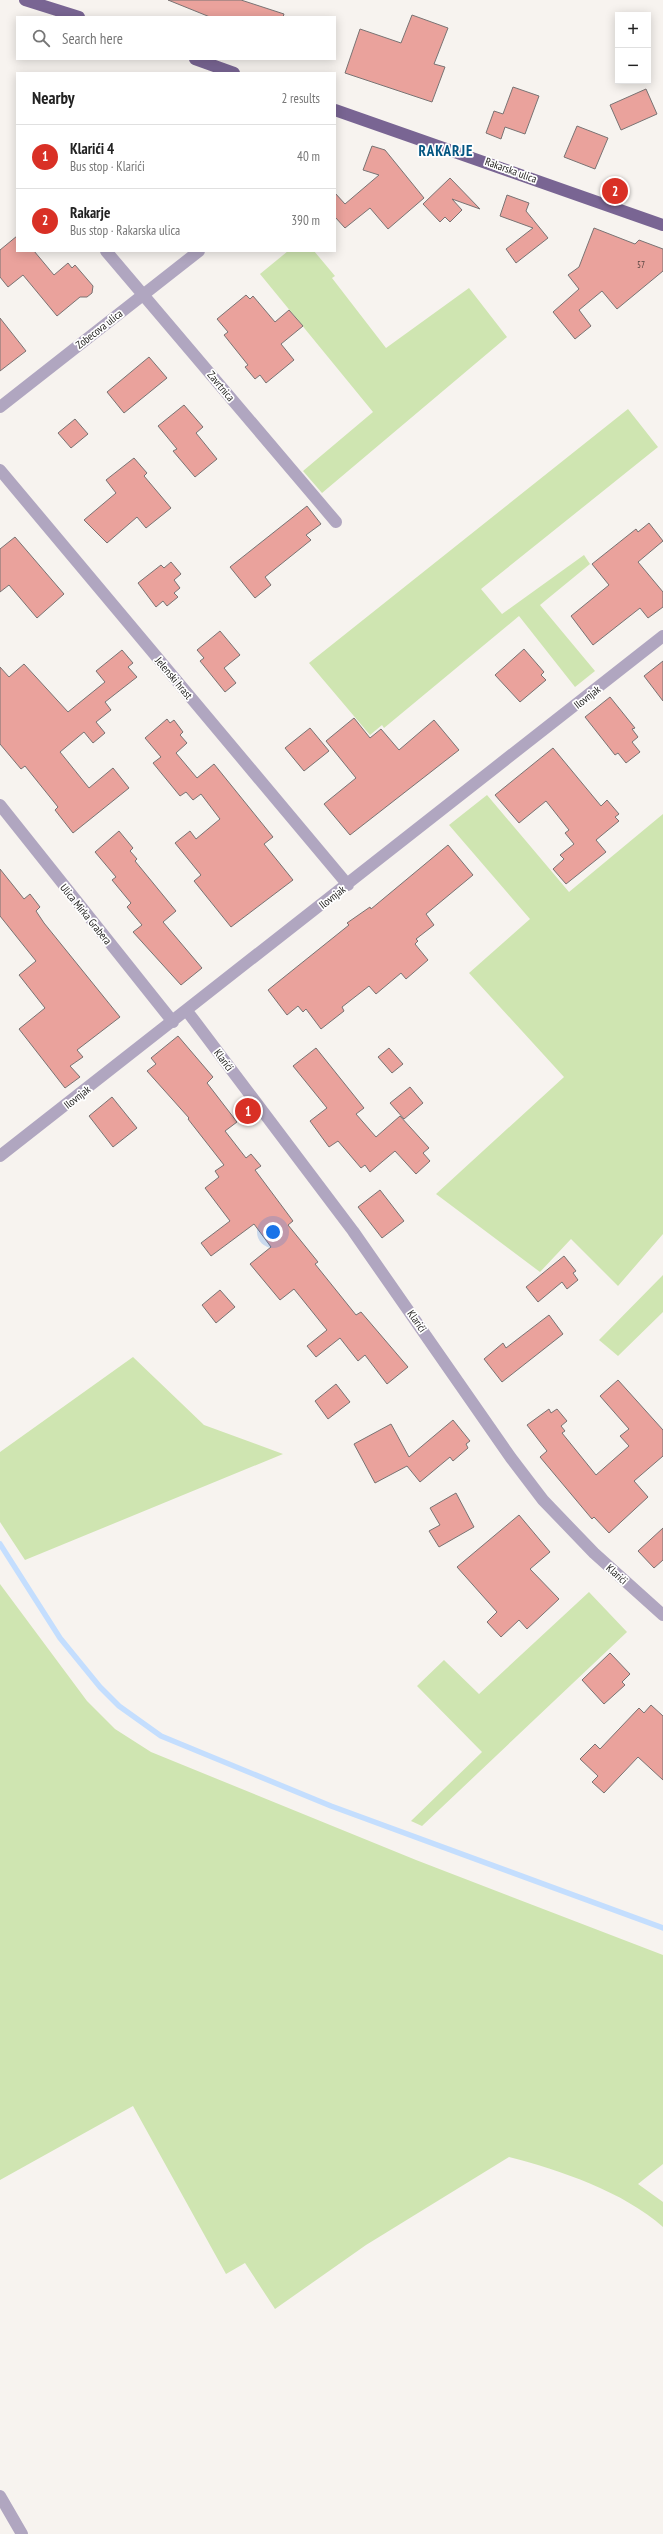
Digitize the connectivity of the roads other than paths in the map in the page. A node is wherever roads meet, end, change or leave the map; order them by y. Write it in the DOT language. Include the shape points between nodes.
graph roads {
  1 [pos="25,0"];
  2 [pos="75,16"];
  3 [pos="198,60"];
  4 [pos="231,72"];
  5 [pos="336,110"];
  6 [pos="663,225"];
  7 [pos="107,252"];
  8 [pos="198,252"];
  9 [pos="143,294"];
  10 [pos="0,407"];
  11 [pos="0,470"];
  12 [pos="336,522"];
  13 [pos="663,636"];
  14 [pos="0,805"];
  15 [pos="348,885"];
  16 [pos="187,1011"];
  17 [pos="173,1022"];
  18 [pos="0,1156"];
  19 [pos="663,1614"];
  20 [pos="0,2496"];
  21 [pos="22,2534"];
  1 -- 2 [label="main road"];
  3 -- 4 [label="main road"];
  5 -- 6 [label="main road, Rakarska ulica"];
  7 -- 9 [label="street, Zavrtnica"];
  8 -- 9 [label="street, Zobecova ulica"];
  9 -- 10 [label="street, Zobecova ulica"];
  9 -- 12 [label="street, Zavrtnica"];
  11 -- 15 [label="street, Jelenski hrast"];
  13 -- 15 [label="street, Ilovnjak"];
  14 -- 17 [label="street, Ulica Mirka Grabera"];
  15 -- 16 [label="street, Ilovnjak"];
  16 -- 17 [label="street, Ilovnjak"];
  16 -- 19 [label="street, Klarići" via="353,1231 510,1458 543,1500 594,1553"];
  17 -- 18 [label="street, Ilovnjak"];
  20 -- 21 [label="street"];
}
